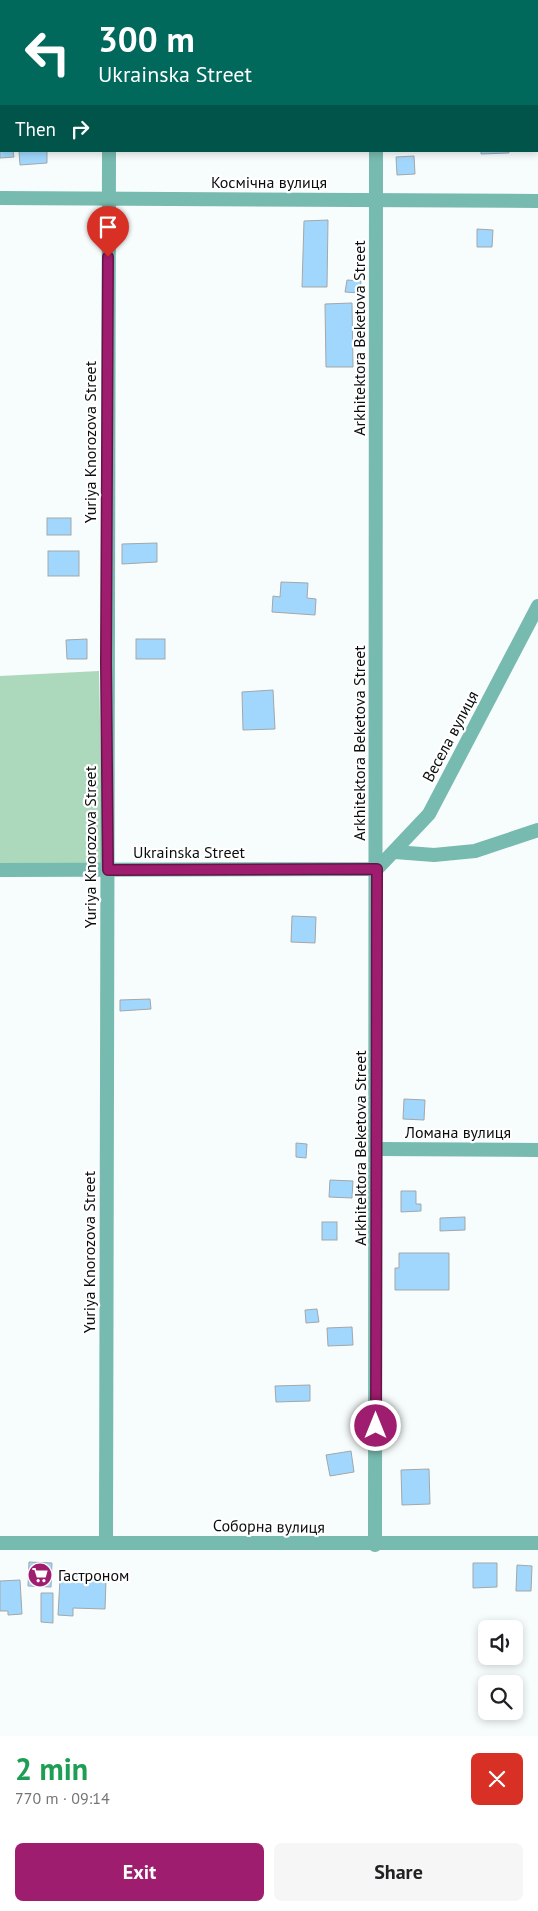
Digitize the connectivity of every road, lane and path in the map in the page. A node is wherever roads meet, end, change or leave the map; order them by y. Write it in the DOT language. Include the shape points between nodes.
graph roads {
  1 [pos="109,152"];
  2 [pos="376,152"];
  3 [pos="0,198"];
  4 [pos="109,199"];
  5 [pos="376,200"];
  6 [pos="538,201"];
  7 [pos="538,606"];
  8 [pos="538,830"];
  9 [pos="395,852"];
  10 [pos="377,869"];
  11 [pos="0,870"];
  12 [pos="108,870"];
  13 [pos="377,1149"];
  14 [pos="538,1150"];
  15 [pos="106,1542"];
  16 [pos="0,1543"];
  17 [pos="538,1543"];
  18 [pos="376,1544"];
  1 -- 4 [label="street, Yuriya Knorozova Street"];
  2 -- 5 [label="street, Arkhitektora Beketova Street"];
  3 -- 4 [label="street, Космічна вулиця"];
  4 -- 5 [label="street, Космічна вулиця"];
  4 -- 12 [label="street, Yuriya Knorozova Street"];
  5 -- 6 [label="street, Космічна вулиця"];
  5 -- 10 [label="street, Arkhitektora Beketova Street"];
  7 -- 9 [label="street, Весела вулиця" via="429,814"];
  8 -- 9 [label="street" via="475,851 434,855"];
  9 -- 10 [label="street, Весела вулиця"];
  10 -- 12 [label="street, Ukrainska Street"];
  10 -- 13 [label="street, Arkhitektora Beketova Street"];
  11 -- 12 [label="street, Ukrainska Street"];
  12 -- 15 [label="street, Yuriya Knorozova Street"];
  13 -- 14 [label="street, Ломана вулиця"];
  13 -- 18 [label="street, Arkhitektora Beketova Street"];
  15 -- 16 [label="street, Соборна вулиця"];
  15 -- 18 [label="street, Соборна вулиця"];
  17 -- 18 [label="street, Соборна вулиця"];
}
